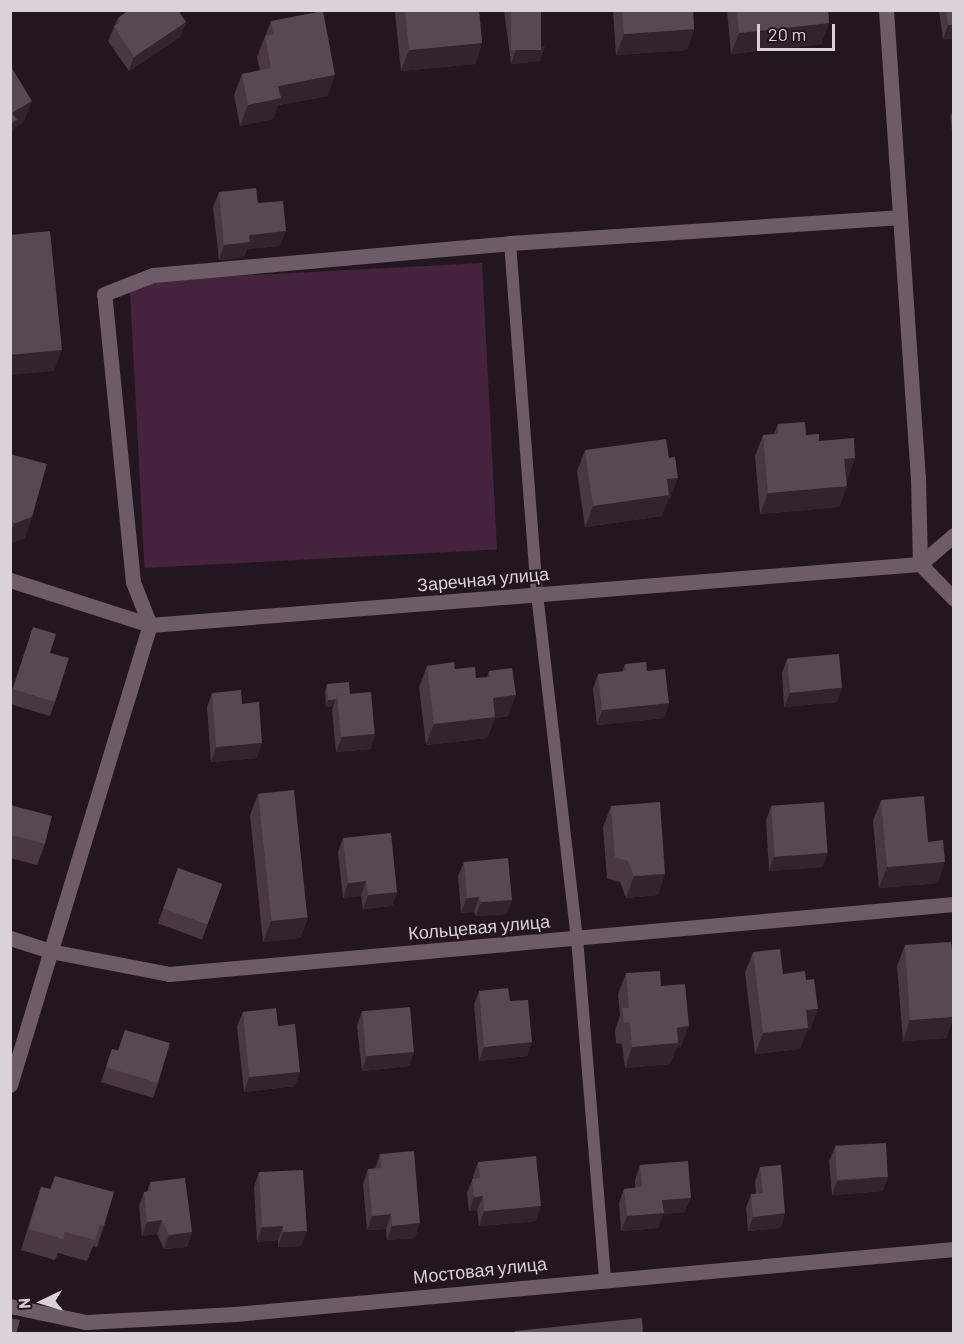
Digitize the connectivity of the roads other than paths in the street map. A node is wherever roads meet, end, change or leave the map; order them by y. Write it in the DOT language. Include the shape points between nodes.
graph roads {
  1 [pos="886,10"];
  2 [pos="898,217"];
  3 [pos="510,243"];
  4 [pos="954,535"];
  5 [pos="920,564"];
  6 [pos="10,580"];
  7 [pos="537,594"];
  8 [pos="954,599"];
  9 [pos="150,625"];
  10 [pos="954,904"];
  11 [pos="10,938"];
  12 [pos="577,938"];
  13 [pos="50,951"];
  14 [pos="10,1085"];
  15 [pos="954,1249"];
  16 [pos="605,1278"];
  17 [pos="10,1306"];
  1 -- 2 [label="street"];
  2 -- 3 [label="street"];
  2 -- 5 [label="street" via="918,477"];
  3 -- 7 [label="lane"];
  3 -- 9 [label="street" via="153,275 104,294 133,582"];
  4 -- 5 [label="street"];
  5 -- 7 [label="street, Заречная улица"];
  5 -- 8 [label="street"];
  6 -- 9 [label="street, Заречная улица"];
  7 -- 9 [label="street, Заречная улица"];
  7 -- 12 [label="lane"];
  9 -- 13 [label="street"];
  10 -- 12 [label="street, Кольцевая улица"];
  11 -- 13 [label="street, Кольцевая улица"];
  12 -- 13 [label="street, Кольцевая улица" via="169,974"];
  12 -- 16 [label="lane"];
  13 -- 14 [label="street"];
  15 -- 16 [label="street, Мостовая улица"];
  16 -- 17 [label="street, Мостовая улица" via="235,1314 86,1322"];
}
